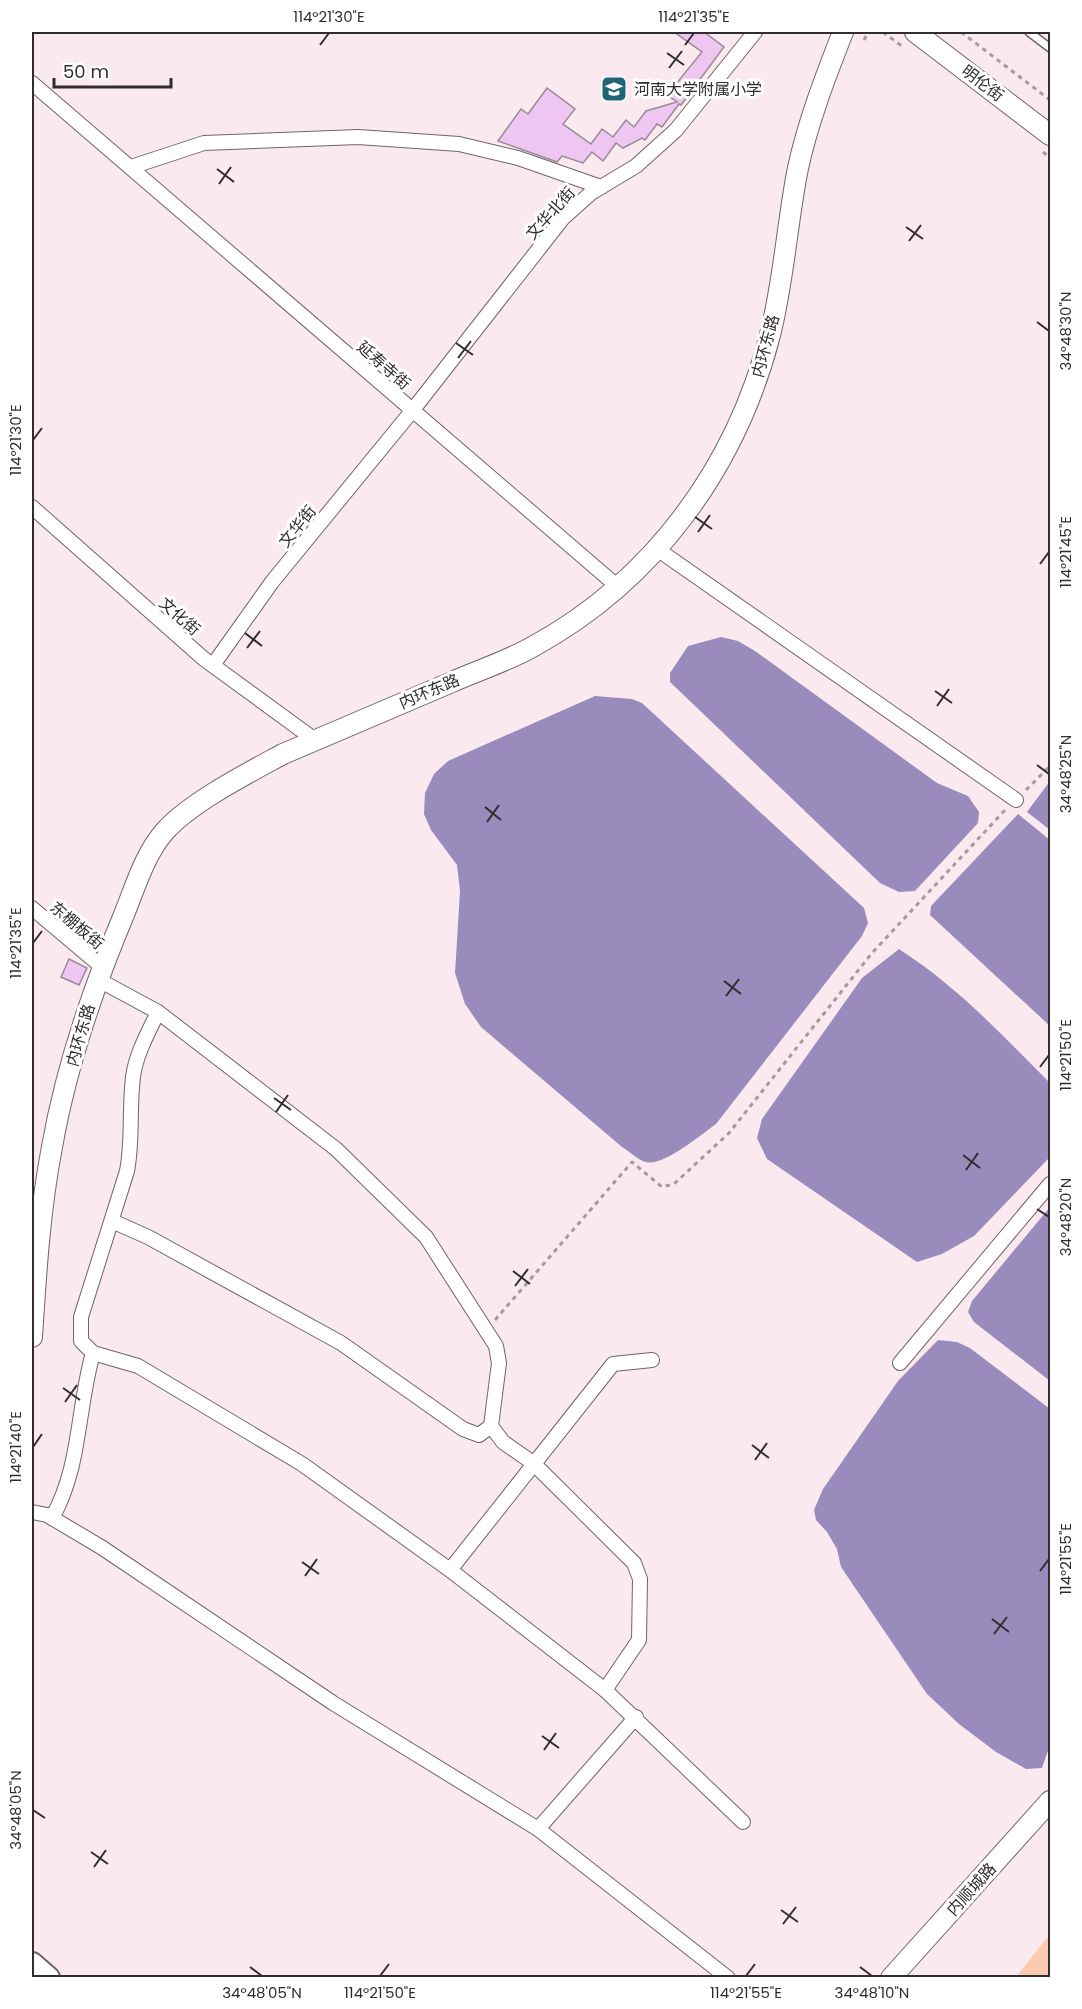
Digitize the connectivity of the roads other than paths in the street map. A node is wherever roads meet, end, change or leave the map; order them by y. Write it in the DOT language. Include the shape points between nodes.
graph roads {
  1 [pos="755,32"];
  2 [pos="843,32"];
  3 [pos="915,32"];
  4 [pos="933,32"];
  5 [pos="1029,32"];
  6 [pos="1050,48"];
  7 [pos="32,83"];
  8 [pos="1050,120"];
  9 [pos="1050,135"];
  10 [pos="131,167"];
  11 [pos="601,187"];
  12 [pos="412,411"];
  13 [pos="32,507"];
  14 [pos="657,549"];
  15 [pos="617,586"];
  16 [pos="213,665"];
  17 [pos="315,740"];
  18 [pos="1016,800"];
  19 [pos="32,908"];
  20 [pos="99,973"];
  21 [pos="159,1012"];
  22 [pos="1050,1184"];
  23 [pos="111,1221"];
  24 [pos="32,1337"];
  25 [pos="93,1353"];
  26 [pos="652,1360"];
  27 [pos="900,1363"];
  28 [pos="491,1426"];
  29 [pos="533,1463"];
  30 [pos="32,1512"];
  31 [pos="52,1518"];
  32 [pos="450,1570"];
  33 [pos="605,1689"];
  34 [pos="636,1717"];
  35 [pos="1050,1801"];
  36 [pos="743,1822"];
  37 [pos="538,1829"];
  38 [pos="32,1964"];
  39 [pos="48,1977"];
  40 [pos="728,1977"];
  41 [pos="891,1977"];
  1 -- 11 [label="street, 文华北街" via="676,130 636,166"];
  2 -- 14 [label="street, 内环东路" via="798,168 771,331 761,367 726,451 699,498"];
  3 -- 9 [label="street, 明伦街"];
  4 -- 8 [label="street, 明伦街"];
  5 -- 6 [label="lane"];
  7 -- 10 [label="street, 延寿寺街"];
  10 -- 11 [label="street" via="204,143 358,137 459,144 518,158"];
  10 -- 12 [label="street, 延寿寺街"];
  11 -- 12 [label="street, 文华北街" via="563,218"];
  12 -- 15 [label="street, 延寿寺街"];
  12 -- 16 [label="street, 文华街" via="272,582"];
  13 -- 16 [label="street, 文化街"];
  14 -- 15 [label="street, 内环东路"];
  14 -- 18 [label="street"];
  15 -- 17 [label="street, 内环东路" via="533,647"];
  16 -- 17 [label="street, 文化街"];
  17 -- 20 [label="street, 内环东路" via="247,773 166,830 146,860"];
  19 -- 20 [label="street, 东棚板街"];
  20 -- 21 [label="street, 东棚板街"];
  20 -- 24 [label="street, 内环东路" via="76,1042 51,1147"];
  21 -- 23 [label="street" via="137,1058 131,1151"];
  21 -- 28 [label="street, 东棚板街" via="336,1149 426,1237 496,1346 499,1363"];
  22 -- 27 [label="street"];
  23 -- 25 [label="street" via="81,1317 81,1341"];
  23 -- 28 [label="street" via="148,1237 341,1343 463,1429 479,1435"];
  25 -- 31 [label="street" via="79,1443 64,1496"];
  25 -- 32 [label="street" via="138,1366 230,1420 302,1464"];
  26 -- 29 [label="street" via="613,1364"];
  28 -- 29 [label="street" via="503,1442"];
  29 -- 32 [label="street"];
  29 -- 33 [label="street" via="625,1551 640,1579 639,1640"];
  30 -- 31 [label="street"];
  31 -- 37 [label="street" via="333,1703"];
  32 -- 33 [label="street"];
  33 -- 34 [label="street"];
  34 -- 36 [label="street"];
  34 -- 37 [label="street"];
  35 -- 41 [label="street, 内顺城路"];
  37 -- 40 [label="street"];
  38 -- 39 [label="main road"];
}
